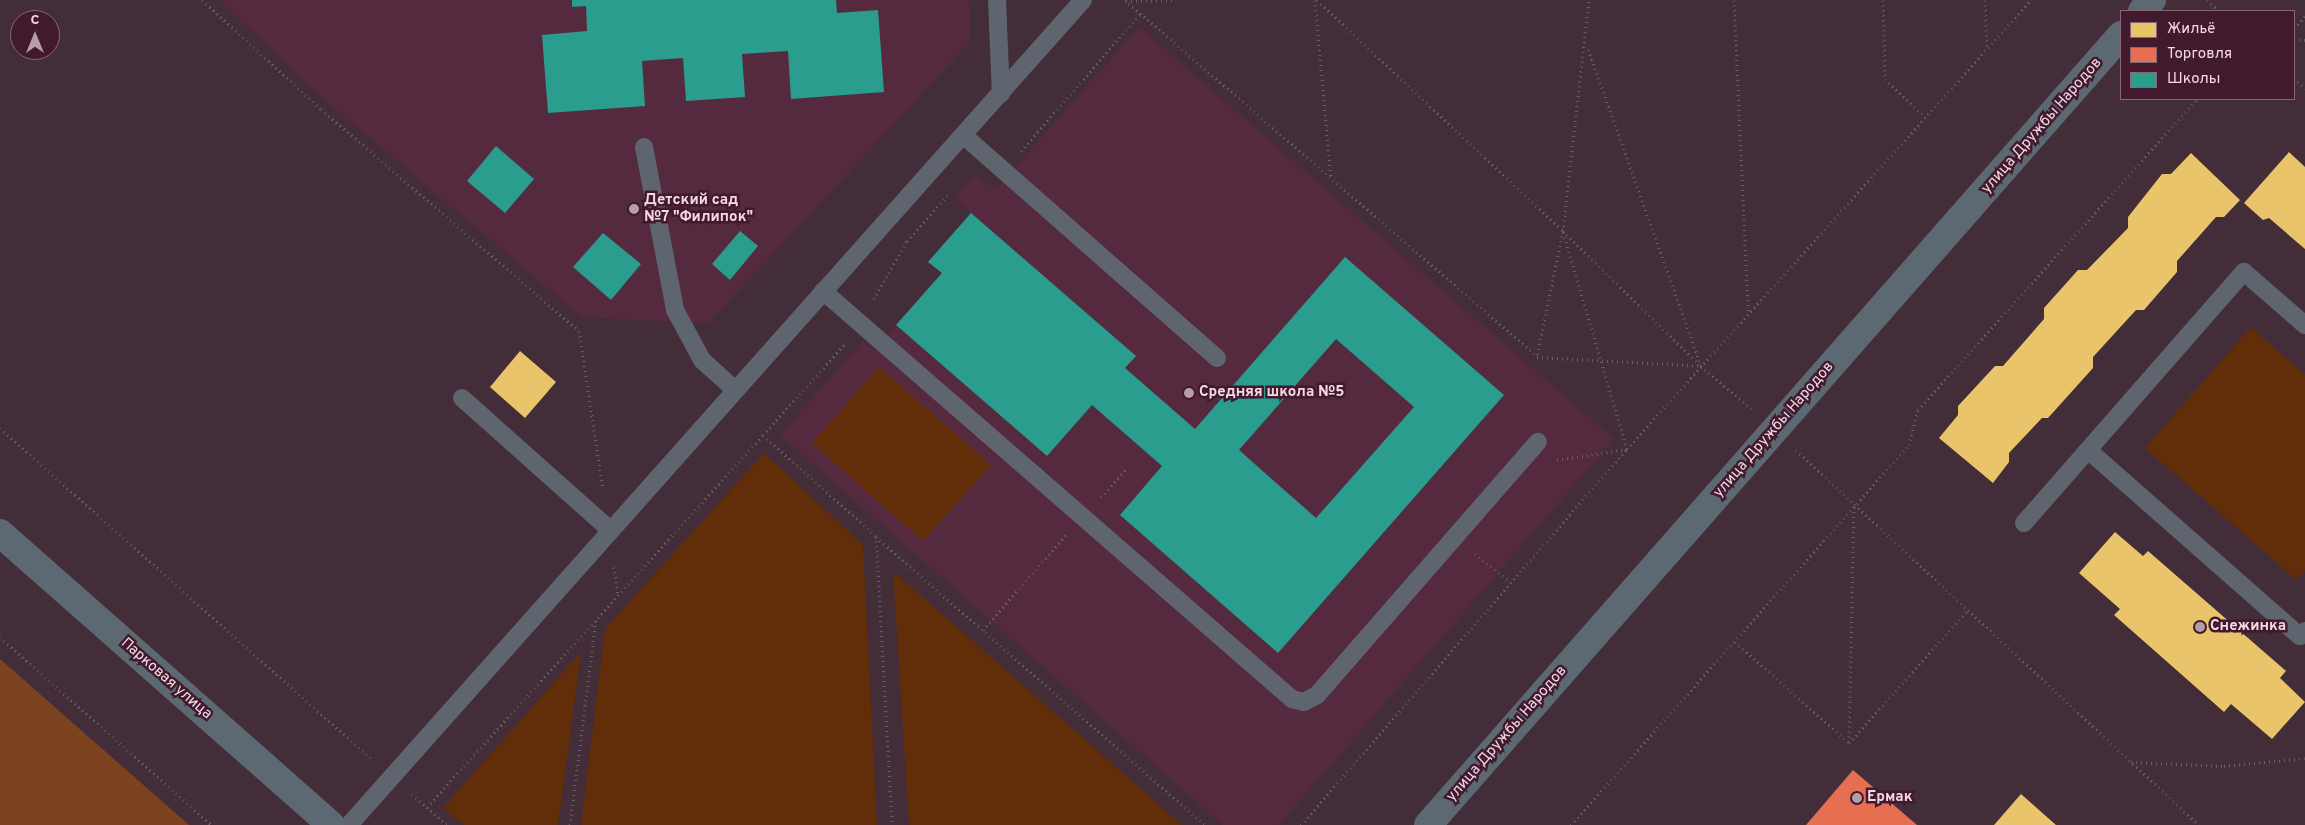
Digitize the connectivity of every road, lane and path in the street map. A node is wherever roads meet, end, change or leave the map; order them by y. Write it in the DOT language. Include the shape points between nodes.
graph roads {
  1 [pos="202,0"];
  2 [pos="997,0"];
  3 [pos="1083,0"];
  4 [pos="1125,0"];
  5 [pos="1174,0"];
  6 [pos="1315,0"];
  7 [pos="1734,0"];
  8 [pos="1883,0"];
  9 [pos="1985,0"];
  10 [pos="2031,0"];
  11 [pos="2152,0"];
  12 [pos="2207,0"];
  13 [pos="2143,10"];
  14 [pos="2218,10"];
  15 [pos="1140,14"];
  16 [pos="2305,16"];
  17 [pos="2295,27"];
  18 [pos="2120,36"];
  19 [pos="1586,44"];
  20 [pos="1987,50"];
  21 [pos="2295,79"];
  22 [pos="2305,88"];
  23 [pos="1001,94"];
  24 [pos="2196,100"];
  25 [pos="1925,117"];
  26 [pos="963,135"];
  27 [pos="644,147"];
  28 [pos="1003,171"];
  29 [pos="1331,179"];
  30 [pos="950,192"];
  31 [pos="1563,230"];
  32 [pos="823,291"];
  33 [pos="1748,311"];
  34 [pos="860,324"];
  35 [pos="2305,325"];
  36 [pos="1537,357"];
  37 [pos="1216,358"];
  38 [pos="1701,366"];
  39 [pos="734,389"];
  40 [pos="462,398"];
  41 [pos="0,428"];
  42 [pos="763,435"];
  43 [pos="1538,442"];
  44 [pos="2088,450"];
  45 [pos="1516,466"];
  46 [pos="1127,468"];
  47 [pos="1854,505"];
  48 [pos="1083,517"];
  49 [pos="2024,523"];
  50 [pos="610,529"];
  51 [pos="0,532"];
  52 [pos="876,536"];
  53 [pos="1454,537"];
  54 [pos="1510,581"];
  55 [pos="618,595"];
  56 [pos="1968,610"];
  57 [pos="596,620"];
  58 [pos="983,630"];
  59 [pos="2305,631"];
  60 [pos="0,637"];
  61 [pos="1734,642"];
  62 [pos="1849,743"];
  63 [pos="2305,758"];
  64 [pos="2131,762"];
  65 [pos="391,776"];
  66 [pos="427,807"];
  67 [pos="212,825"];
  68 [pos="331,825"];
  69 [pos="349,825"];
  70 [pos="447,825"];
  71 [pos="570,825"];
  72 [pos="892,825"];
  73 [pos="1205,825"];
  74 [pos="1428,825"];
  75 [pos="1570,825"];
  1 -- 50 [label="path" via="320,109 579,331"];
  2 -- 23 [label="lane"];
  3 -- 23 [label="lane"];
  4 -- 5 [label="path"];
  4 -- 15 [label="path"];
  6 -- 29 [label="path"];
  7 -- 33 [label="path"];
  8 -- 25 [label="path" via="1885,78"];
  9 -- 20 [label="path"];
  10 -- 20 [label="path"];
  11 -- 13 [label="street"];
  12 -- 14 [label="path"];
  15 -- 28 [label="path"];
  15 -- 29 [label="path"];
  16 -- 17 [label="path"];
  18 -- 74 [label="street, улица Дружбы Народов"];
  19 -- 38 [label="path"];
  20 -- 25 [label="path"];
  21 -- 22 [label="path"];
  23 -- 26 [label="lane"];
  24 -- 47 [label="path" via="1918,410 1909,445"];
  25 -- 33 [label="path"];
  26 -- 28 [label="lane"];
  26 -- 32 [label="lane"];
  27 -- 39 [label="lane" via="675,310 702,360"];
  28 -- 37 [label="lane"];
  29 -- 36 [label="path"];
  30 -- 34 [label="path" via="908,240"];
  31 -- 36 [label="path"];
  32 -- 34 [label="lane"];
  32 -- 39 [label="lane"];
  33 -- 38 [label="path"];
  34 -- 42 [label="path"];
  34 -- 48 [label="lane"];
  35 -- 44 [label="lane" via="2244,272"];
  36 -- 38 [label="path"];
  38 -- 45 [label="path" via="1627,449"];
  39 -- 50 [label="lane"];
  40 -- 50 [label="lane"];
  41 -- 65 [label="path"];
  42 -- 52 [label="path"];
  42 -- 55 [label="path"];
  43 -- 45 [label="lane"];
  44 -- 49 [label="lane"];
  44 -- 59 [label="lane" via="2300,636"];
  45 -- 53 [label="lane"];
  46 -- 48 [label="path"];
  47 -- 61 [label="path"];
  47 -- 62 [label="path"];
  48 -- 53 [label="lane" via="1292,699 1304,702 1317,695"];
  48 -- 58 [label="path"];
  50 -- 55 [label="path"];
  50 -- 65 [label="lane"];
  51 -- 68 [label="street, Парковая улица"];
  52 -- 58 [label="path"];
  52 -- 72 [label="path"];
  53 -- 54 [label="path"];
  55 -- 57 [label="path"];
  56 -- 62 [label="path"];
  57 -- 66 [label="path"];
  57 -- 71 [label="path"];
  58 -- 73 [label="path"];
  60 -- 67 [label="path"];
  61 -- 62 [label="path"];
  61 -- 75 [label="path"];
  63 -- 64 [label="path" via="2224,766"];
  65 -- 66 [label="path"];
  65 -- 69 [label="lane"];
  66 -- 70 [label="path"];
}
